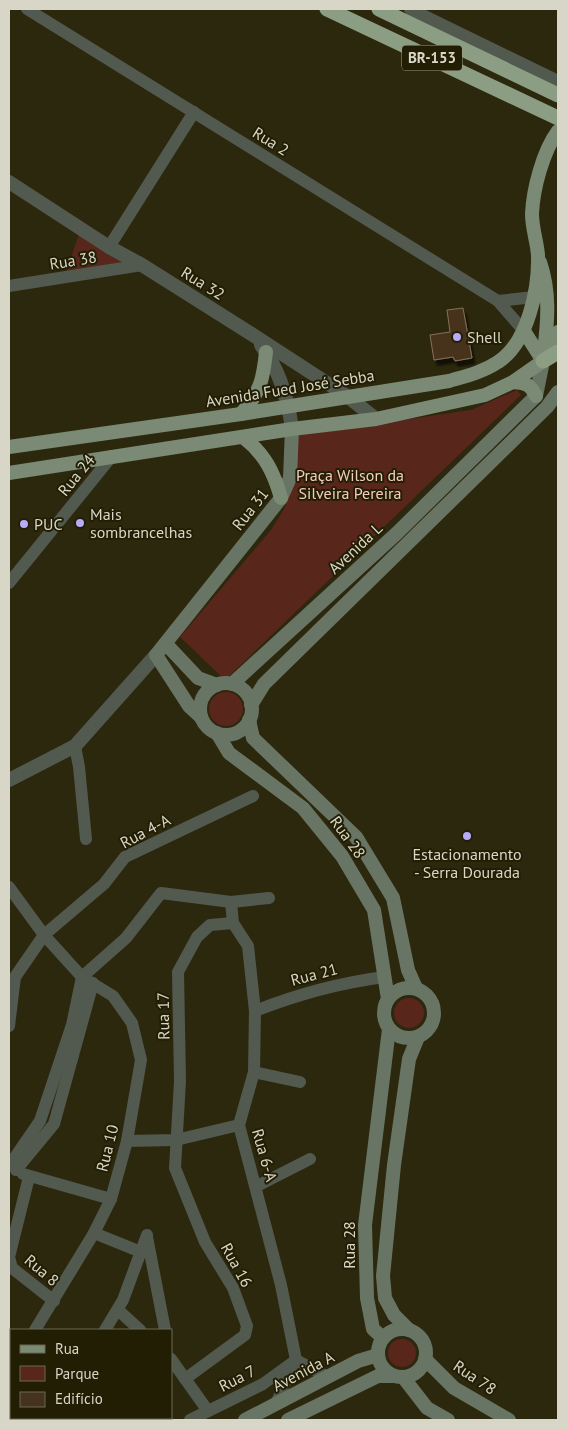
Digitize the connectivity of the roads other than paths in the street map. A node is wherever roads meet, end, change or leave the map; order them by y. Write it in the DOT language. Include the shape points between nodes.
graph roads {
  1 [pos="28,9"];
  2 [pos="327,9"];
  3 [pos="378,9"];
  4 [pos="410,9"];
  5 [pos="554,88"];
  6 [pos="194,112"];
  7 [pos="558,118"];
  8 [pos="558,131"];
  9 [pos="9,182"];
  10 [pos="109,247"];
  11 [pos="538,256"];
  12 [pos="142,264"];
  13 [pos="9,286"];
  14 [pos="534,297"];
  15 [pos="498,301"];
  16 [pos="524,331"];
  17 [pos="558,332"];
  18 [pos="253,335"];
  19 [pos="266,352"];
  20 [pos="558,352"];
  21 [pos="543,361"];
  22 [pos="513,382"];
  23 [pos="558,392"];
  24 [pos="348,396"];
  25 [pos="536,396"];
  26 [pos="289,407"];
  27 [pos="241,414"];
  28 [pos="376,419"];
  29 [pos="292,429"];
  30 [pos="244,438"];
  31 [pos="9,447"];
  32 [pos="112,456"];
  33 [pos="9,473"];
  34 [pos="282,498"];
  35 [pos="400,540"];
  36 [pos="9,583"];
  37 [pos="166,644"];
  38 [pos="156,655"];
  39 [pos="232,684"];
  40 [pos="217,685"];
  41 [pos="252,705"];
  42 [pos="202,716"];
  43 [pos="249,720"];
  44 [pos="216,733"];
  45 [pos="75,746"];
  46 [pos="9,780"];
  47 [pos="253,796"];
  48 [pos="86,839"];
  49 [pos="9,887"];
  50 [pos="268,898"];
  51 [pos="231,902"];
  52 [pos="233,923"];
  53 [pos="44,935"];
  54 [pos="384,977"];
  55 [pos="88,980"];
  56 [pos="416,988"];
  57 [pos="388,999"];
  58 [pos="255,1011"];
  59 [pos="9,1026"];
  60 [pos="390,1029"];
  61 [pos="418,1037"];
  62 [pos="254,1072"];
  63 [pos="300,1082"];
  64 [pos="239,1125"];
  65 [pos="176,1140"];
  66 [pos="127,1141"];
  67 [pos="310,1159"];
  68 [pos="11,1166"];
  69 [pos="29,1177"];
  70 [pos="257,1186"];
  71 [pos="111,1199"];
  72 [pos="94,1233"];
  73 [pos="141,1252"];
  74 [pos="54,1301"];
  75 [pos="118,1310"];
  76 [pos="36,1329"];
  77 [pos="106,1329"];
  78 [pos="139,1329"];
  79 [pos="165,1329"];
  80 [pos="410,1330"];
  81 [pos="383,1338"];
  82 [pos="378,1355"];
  83 [pos="425,1359"];
  84 [pos="172,1360"];
  85 [pos="296,1360"];
  86 [pos="328,1377"];
  87 [pos="398,1377"];
  88 [pos="185,1379"];
  89 [pos="276,1404"];
  90 [pos="208,1411"];
  91 [pos="190,1420"];
  92 [pos="245,1420"];
  93 [pos="288,1420"];
  94 [pos="448,1420"];
  95 [pos="509,1420"];
  1 -- 6 [label="street, Rua 2"];
  2 -- 7 [label="highway, BR-153"];
  3 -- 5 [label="highway, BR-153"];
  4 -- 5 [label="street"];
  6 -- 10 [label="street"];
  6 -- 15 [label="street, Rua 2"];
  8 -- 11 [label="main road" via="538,177 532,214"];
  9 -- 10 [label="street, Rua 32"];
  10 -- 12 [label="street, Rua 32"];
  11 -- 14 [label="main road, Avenida Fued José Sebba"];
  11 -- 21 [label="main road" via="545,277 549,318"];
  12 -- 13 [label="street, Rua 38"];
  12 -- 18 [label="street, Rua 32"];
  14 -- 15 [label="street"];
  14 -- 16 [label="main road, Avenida Fued José Sebba"];
  15 -- 16 [label="street, Rua 2"];
  16 -- 21 [label="main road"];
  16 -- 24 [label="main road, Avenida Fued José Sebba" via="512,350 480,372 449,381"];
  17 -- 21 [label="main road"];
  18 -- 19 [label="street, Rua 31"];
  18 -- 24 [label="street, Rua 32"];
  19 -- 26 [label="street, Rua 31" via="273,362"];
  19 -- 27 [label="main road" via="262,386"];
  20 -- 21 [label="highway"];
  21 -- 22 [label="main road"];
  21 -- 25 [label="main road"];
  22 -- 25 [label="main road" via="531,386"];
  22 -- 28 [label="main road" via="485,395"];
  23 -- 35 [label="main road, Avenida L" via="547,407"];
  24 -- 26 [label="main road, Avenida Fued José Sebba"];
  24 -- 28 [label="street, Rua 32"];
  25 -- 35 [label="main road, Avenida L"];
  26 -- 27 [label="main road, Avenida Fued José Sebba"];
  26 -- 29 [label="street, Rua 31"];
  27 -- 31 [label="main road, Avenida Fued José Sebba"];
  28 -- 29 [label="main road"];
  29 -- 30 [label="main road"];
  29 -- 34 [label="main road, Rua 31" via="290,478"];
  30 -- 32 [label="main road"];
  30 -- 34 [label="main road" via="264,456"];
  32 -- 33 [label="main road"];
  32 -- 36 [label="street, Rua 24"];
  34 -- 37 [label="main road, Rua 31"];
  35 -- 39 [label="main road, Avenida L"];
  35 -- 41 [label="main road, Avenida L" via="264,684"];
  37 -- 38 [label="main road, Rua 31"];
  37 -- 40 [label="main road" via="198,678"];
  38 -- 42 [label="main road" via="189,706"];
  38 -- 45 [label="street"];
  39 -- 40 [label="main road"];
  39 -- 41 [label="main road" via="245,691"];
  40 -- 42 [label="main road" via="205,694"];
  41 -- 43 [label="main road"];
  42 -- 44 [label="main road" via="205,724"];
  43 -- 44 [label="main road" via="232,734"];
  43 -- 56 [label="main road, Rua 28" via="253,738 356,837 393,898 408,970"];
  44 -- 54 [label="main road, Rua 28" via="229,753 303,808 342,856 374,910"];
  45 -- 46 [label="street"];
  45 -- 48 [label="street"];
  47 -- 53 [label="street, Rua 4-A" via="125,857 104,884"];
  49 -- 53 [label="street, Rua 10"];
  50 -- 51 [label="street"];
  51 -- 52 [label="street, Rua 6-A"];
  51 -- 55 [label="street" via="161,893"];
  52 -- 58 [label="street, Rua 6-A" via="248,946"];
  52 -- 65 [label="street, Rua 17" via="210,925 196,937 178,972 180,1082"];
  53 -- 55 [label="street, Rua 10"];
  53 -- 59 [label="street, Rua 4-A" via="15,978"];
  54 -- 57 [label="main road, Rua 28"];
  54 -- 58 [label="street, Rua 21" via="338,984"];
  55 -- 66 [label="street, Rua 10" via="113,996 132,1023 141,1060"];
  55 -- 68 [label="street" via="40,1121"];
  56 -- 57 [label="main road" via="401,989"];
  56 -- 61 [label="main road" via="429,997 435,1012 430,1027"];
  57 -- 60 [label="main road" via="384,1014"];
  58 -- 62 [label="street, Rua 6-A"];
  60 -- 61 [label="main road" via="402,1037"];
  60 -- 81 [label="main road, Rua 28" via="365,1225 367,1298 373,1330"];
  61 -- 80 [label="main road" via="409,1058 383,1276 385,1298 394,1315"];
  62 -- 63 [label="street"];
  62 -- 64 [label="street, Rua 6-A"];
  64 -- 65 [label="street"];
  64 -- 70 [label="street, Rua 6-A"];
  65 -- 66 [label="street"];
  65 -- 88 [label="street, Rua 16" via="175,1168 205,1242 233,1288 248,1326 245,1335"];
  66 -- 71 [label="street, Rua 10"];
  67 -- 70 [label="street"];
  68 -- 69 [label="street"];
  69 -- 71 [label="street"];
  69 -- 74 [label="street, Rua 8" via="9,1257 12,1268"];
  70 -- 85 [label="street, Rua 6-A" via="282,1285"];
  71 -- 72 [label="street, Rua 10"];
  72 -- 73 [label="street"];
  72 -- 74 [label="street, Rua 10"];
  73 -- 75 [label="street"];
  73 -- 79 [label="street" via="147,1236"];
  74 -- 76 [label="street, Rua 10"];
  75 -- 77 [label="street"];
  75 -- 78 [label="street"];
  80 -- 81 [label="main road" via="395,1330"];
  80 -- 83 [label="main road" via="424,1345"];
  81 -- 82 [label="main road"];
  82 -- 86 [label="main road, Avenida A" via="358,1361"];
  82 -- 87 [label="main road" via="382,1368"];
  83 -- 87 [label="main road" via="417,1372"];
  83 -- 95 [label="main road, Rua 78" via="454,1388"];
  84 -- 88 [label="street"];
  85 -- 86 [label="street"];
  85 -- 89 [label="street"];
  85 -- 90 [label="street, Rua 7" via="263,1384"];
  86 -- 89 [label="main road, Avenida A"];
  87 -- 93 [label="main road" via="378,1376"];
  87 -- 94 [label="main road" via="427,1408"];
  88 -- 90 [label="street"];
  89 -- 92 [label="main road, Avenida A"];
  90 -- 91 [label="street, Rua 7"];
}
